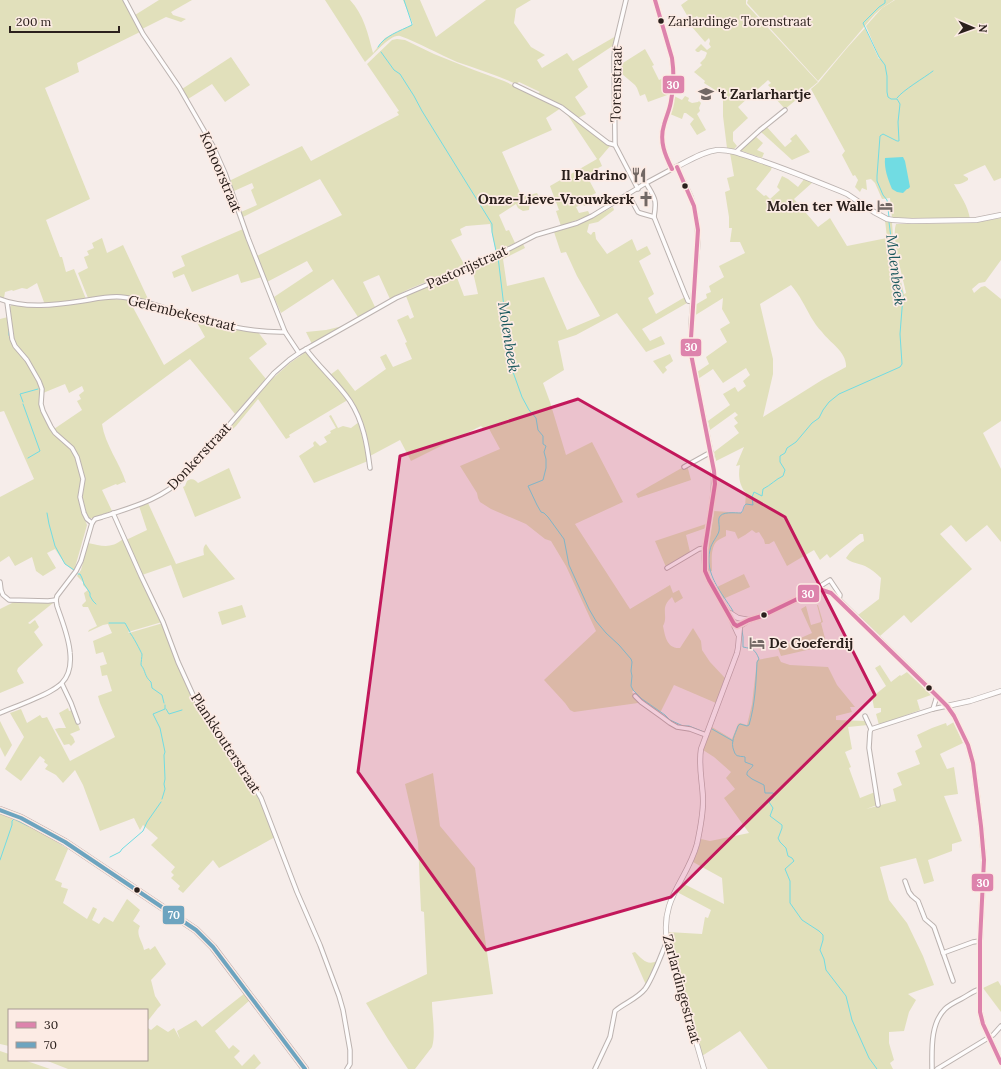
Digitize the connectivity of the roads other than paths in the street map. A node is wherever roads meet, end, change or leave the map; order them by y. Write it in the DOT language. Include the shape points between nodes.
graph roads {
  1 [pos="125,0"];
  2 [pos="626,0"];
  3 [pos="655,0"];
  4 [pos="515,85"];
  5 [pos="785,110"];
  6 [pos="615,145"];
  7 [pos="736,152"];
  8 [pos="677,167"];
  9 [pos="672,169"];
  10 [pos="646,183"];
  11 [pos="638,188"];
  12 [pos="628,194"];
  13 [pos="1001,215"];
  14 [pos="654,217"];
  15 [pos="0,299"];
  16 [pos="7,302"];
  17 [pos="693,302"];
  18 [pos="285,332"];
  19 [pos="306,349"];
  20 [pos="299,353"];
  21 [pos="711,452"];
  22 [pos="684,467"];
  23 [pos="370,468"];
  24 [pos="113,513"];
  25 [pos="92,523"];
  26 [pos="705,548"];
  27 [pos="667,568"];
  28 [pos="0,582"];
  29 [pos="818,590"];
  30 [pos="56,600"];
  31 [pos="839,600"];
  32 [pos="728,612"];
  33 [pos="739,619"];
  34 [pos="749,620"];
  35 [pos="737,624"];
  36 [pos="62,684"];
  37 [pos="1001,691"];
  38 [pos="636,696"];
  39 [pos="937,696"];
  40 [pos="947,706"];
  41 [pos="933,709"];
  42 [pos="0,713"];
  43 [pos="865,716"];
  44 [pos="78,722"];
  45 [pos="871,728"];
  46 [pos="706,736"];
  47 [pos="878,805"];
  48 [pos="0,810"];
  49 [pos="905,881"];
  50 [pos="667,941"];
  51 [pos="980,941"];
  52 [pos="943,953"];
  53 [pos="953,981"];
  54 [pos="980,989"];
  55 [pos="1001,1026"];
  56 [pos="989,1038"];
  57 [pos="1001,1063"];
  58 [pos="305,1069"];
  59 [pos="347,1069"];
  60 [pos="595,1069"];
  61 [pos="704,1069"];
  62 [pos="932,1069"];
  63 [pos="937,1069"];
  1 -- 18 [label="street, Kohoorstraat" via="219,158"];
  2 -- 6 [label="street, Torenstraat" via="614,57"];
  3 -- 9 [label="street" via="673,67 674,85 662,138"];
  4 -- 6 [label="street, Torenstraat" via="561,106 608,143"];
  5 -- 7 [label="street"];
  6 -- 11 [label="street, Torenstraat"];
  7 -- 8 [label="street" via="708,152"];
  7 -- 13 [label="street" via="847,194 889,219 976,220"];
  8 -- 9 [label="street"];
  8 -- 17 [label="street, Zarlardingestraat" via="691,197 697,222"];
  9 -- 10 [label="street, Pastorijstraat"];
  10 -- 11 [label="street, Pastorijstraat"];
  10 -- 14 [label="street" via="655,199"];
  11 -- 12 [label="street, Pastorijstraat"];
  12 -- 14 [label="street" via="638,212"];
  12 -- 19 [label="street, Pastorijstraat" via="580,221 536,235 488,259 396,298"];
  14 -- 17 [label="street" via="688,301"];
  15 -- 16 [label="street, Gelembekestraat"];
  16 -- 18 [label="street, Gelembekestraat" via="46,306 121,298 150,303 226,325"];
  16 -- 25 [label="street" via="12,339 39,381 43,411 55,433 72,448 77,457 83,479 80,502 87,519"];
  17 -- 21 [label="street, Zarlardingestraat" via="691,354"];
  18 -- 20 [label="street, Kohoorstraat"];
  19 -- 20 [label="street, Pastorijstraat"];
  19 -- 23 [label="street" via="349,400 358,416 367,442"];
  20 -- 24 [label="street, Donkerstraat" via="274,373 175,485 151,500"];
  21 -- 22 [label="street"];
  21 -- 26 [label="street, Zarlardingestraat" via="715,484"];
  24 -- 25 [label="street, Donkerstraat" via="95,519"];
  24 -- 59 [label="street, Plankkouterstraat" via="193,695 261,798 339,996 350,1050 350,1064"];
  25 -- 30 [label="street" via="79,566"];
  26 -- 27 [label="street"];
  26 -- 32 [label="street, Zarlardingestraat" via="709,580"];
  28 -- 30 [label="street" via="3,595 9,600"];
  29 -- 31 [label="street" via="831,593"];
  29 -- 31 [label="street" via="830,580 840,596"];
  29 -- 34 [label="street"];
  30 -- 36 [label="street" via="70,653 69,670"];
  31 -- 39 [label="street"];
  32 -- 33 [label="street, Zarlardingestraat"];
  32 -- 35 [label="street, Zarlardingestraat"];
  33 -- 34 [label="street"];
  33 -- 35 [label="street" via="735,620"];
  34 -- 35 [label="street"];
  35 -- 46 [label="street, Zarlardingestraat" via="737,654"];
  36 -- 42 [label="street" via="52,691"];
  36 -- 44 [label="street"];
  37 -- 40 [label="street"];
  38 -- 46 [label="street" via="670,723"];
  39 -- 40 [label="street"];
  39 -- 41 [label="street"];
  40 -- 41 [label="street"];
  40 -- 51 [label="street" via="968,745 975,773 984,860"];
  41 -- 45 [label="street"];
  43 -- 45 [label="street"];
  45 -- 47 [label="street" via="869,748"];
  46 -- 50 [label="street, Zarlardingestraat" via="700,758 703,800 701,825 691,859 667,912"];
  48 -- 58 [label="main road" via="21,818 65,842 201,934"];
  49 -- 52 [label="street" via="909,892 918,901 925,919 934,927"];
  50 -- 60 [label="street" via="644,990 615,1011 610,1037"];
  50 -- 61 [label="street, Zarlardingestraat"];
  51 -- 52 [label="street"];
  51 -- 54 [label="street"];
  52 -- 53 [label="street"];
  54 -- 56 [label="street" via="981,1018"];
  54 -- 62 [label="street" via="951,1004 941,1014 933,1038"];
  55 -- 56 [label="street"];
  56 -- 57 [label="street"];
  56 -- 63 [label="street"];
}
